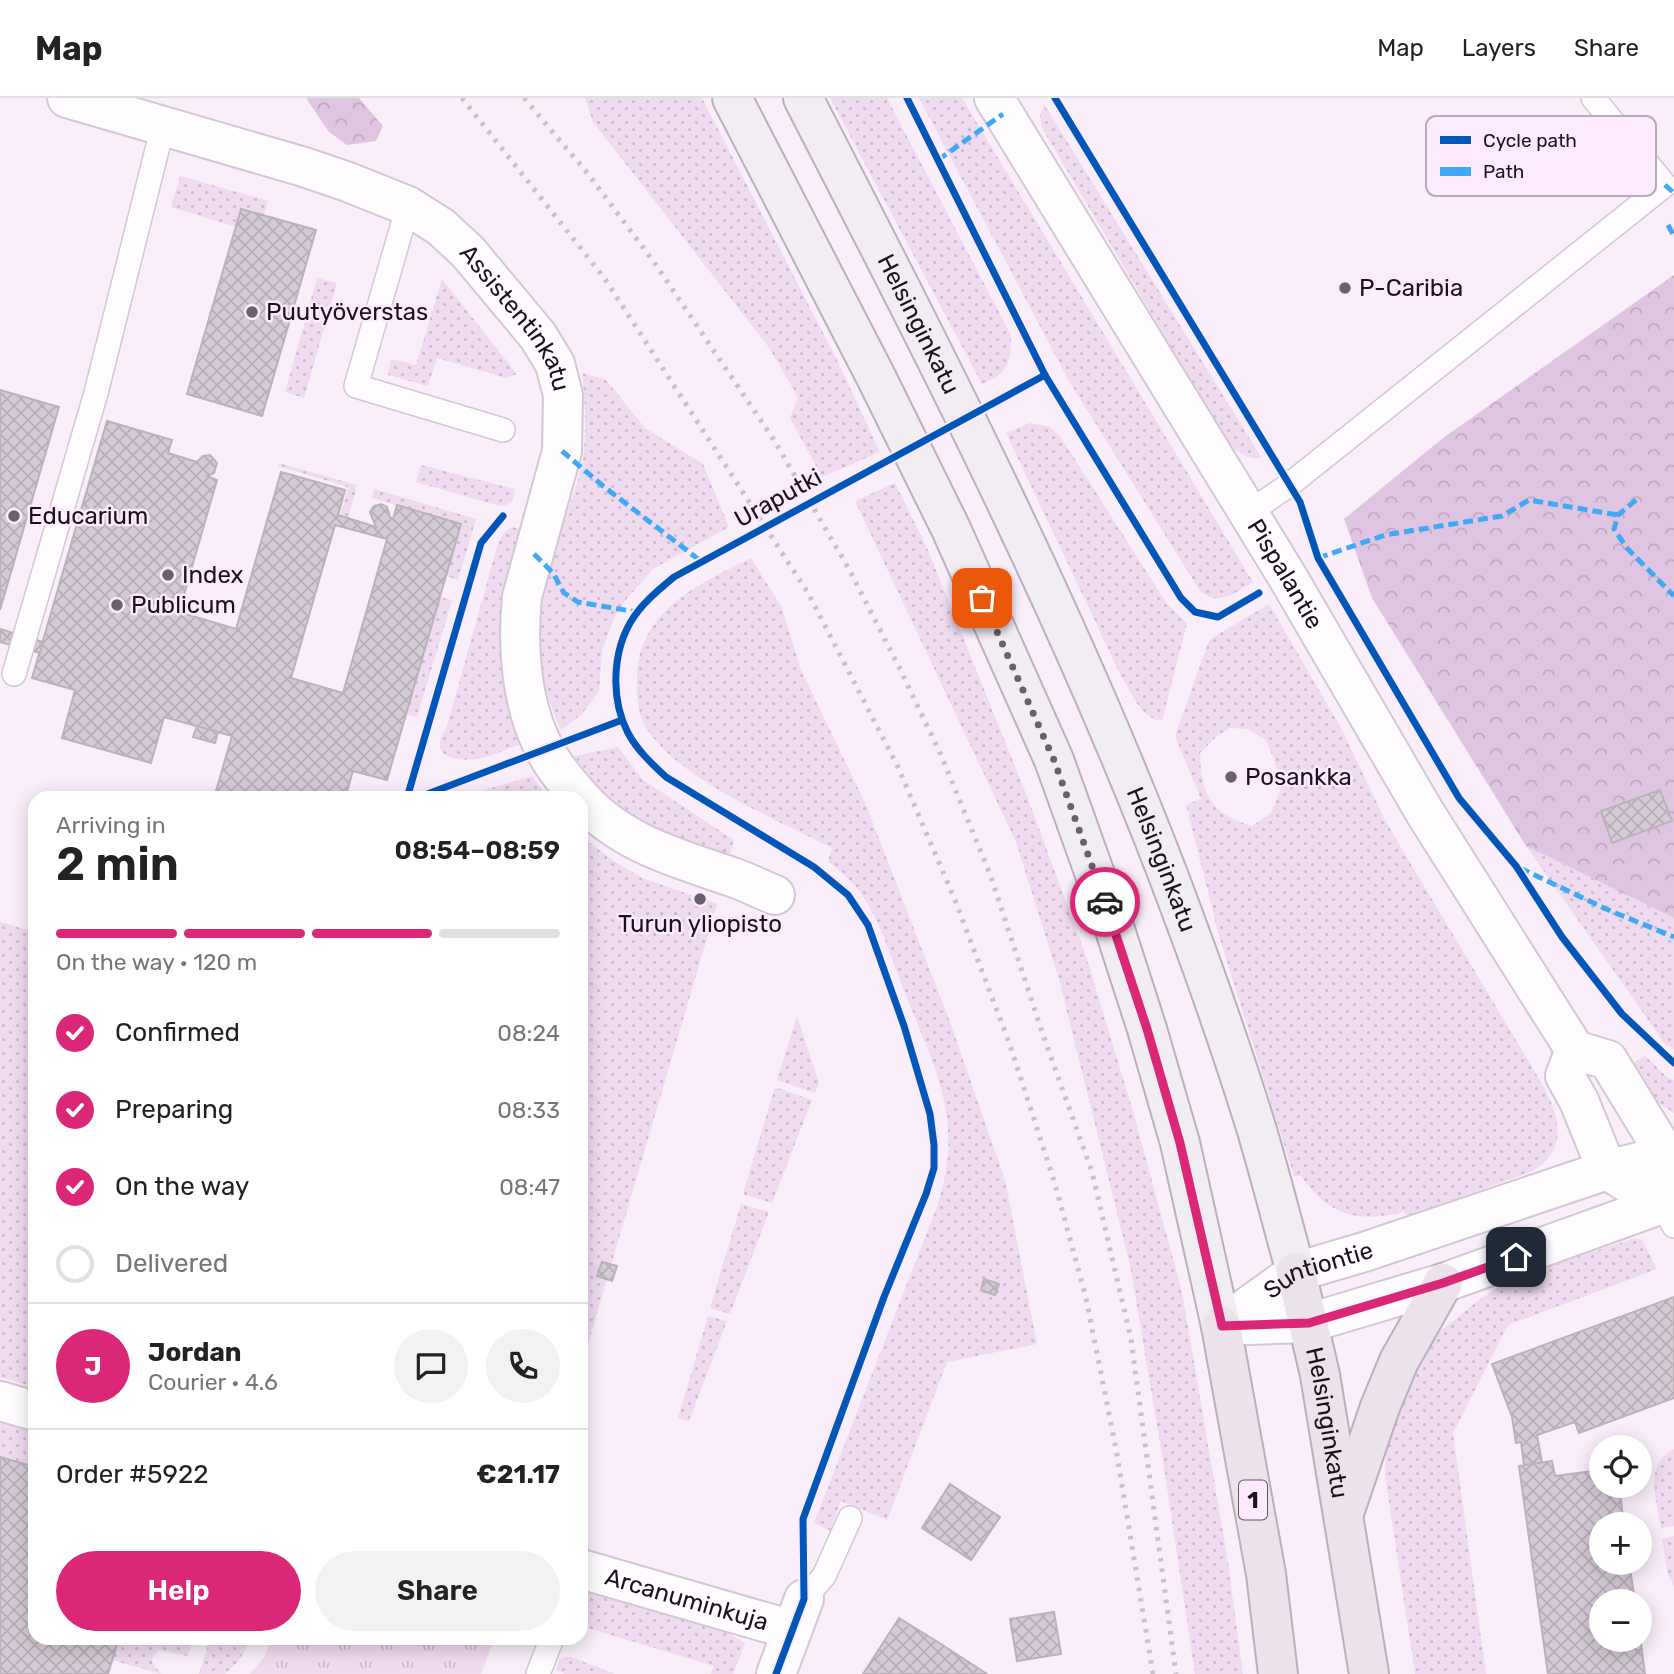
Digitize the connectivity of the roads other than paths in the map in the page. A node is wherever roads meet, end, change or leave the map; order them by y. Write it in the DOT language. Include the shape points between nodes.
graph roads {
  1 [pos="67,98"];
  2 [pos="732,98"];
  3 [pos="803,98"];
  4 [pos="994,98"];
  5 [pos="1593,98"];
  6 [pos="1610,116"];
  7 [pos="163,126"];
  8 [pos="1656,166"];
  9 [pos="1670,181"];
  10 [pos="1656,192"];
  11 [pos="1651,196"];
  12 [pos="408,206"];
  13 [pos="503,430"];
  14 [pos="1248,513"];
  15 [pos="14,674"];
  16 [pos="575,791"];
  17 [pos="588,804"];
  18 [pos="775,895"];
  19 [pos="1575,1050"];
  20 [pos="1670,1154"];
  21 [pos="1607,1170"];
  22 [pos="1670,1210"];
  23 [pos="1296,1272"];
  24 [pos="1443,1283"];
  25 [pos="1309,1323"];
  26 [pos="1222,1326"];
  27 [pos="0,1401"];
  28 [pos="28,1409"];
  29 [pos="1344,1512"];
  30 [pos="850,1518"];
  31 [pos="588,1570"];
  32 [pos="798,1614"];
  33 [pos="549,1645"];
  34 [pos="538,1674"];
  35 [pos="776,1674"];
  36 [pos="1278,1674"];
  37 [pos="1369,1674"];
  1 -- 7 [label="street, Assistentinkatu"];
  2 -- 26 [label="main road" via="951,529 1054,760 1115,930 1180,1143"];
  3 -- 23 [label="main road, Helsinginkatu" via="1007,502 1107,724 1182,911 1255,1125"];
  4 -- 14 [label="street, Pispalantie"];
  5 -- 6 [label="lane"];
  7 -- 12 [label="street, Assistentinkatu" via="304,167"];
  7 -- 15 [label="lane" via="96,394"];
  8 -- 9 [label="lane"];
  9 -- 10 [label="lane"];
  11 -- 14 [label="lane"];
  12 -- 13 [label="lane" via="355,386"];
  12 -- 16 [label="street, Assistentinkatu" via="468,252 538,336 555,365 563,395 562,451 522,597 520,643 527,697 545,750"];
  14 -- 19 [label="street, Pispalantie" via="1424,811"];
  17 -- 18 [label="street, Assistentinkatu" via="622,834"];
  19 -- 20 [label="street" via="1608,1060"];
  19 -- 21 [label="street" via="1565,1076"];
  20 -- 21 [label="street, Suntiontie"];
  20 -- 22 [label="street"];
  21 -- 22 [label="street"];
  21 -- 23 [label="street, Suntiontie"];
  22 -- 24 [label="street, Suntiontie"];
  23 -- 25 [label="highway, Helsinginkatu"];
  23 -- 26 [label="street, Suntiontie"];
  24 -- 25 [label="street, Suntiontie"];
  24 -- 29 [label="highway" via="1399,1361"];
  25 -- 26 [label="street, Suntiontie"];
  25 -- 29 [label="highway, Helsinginkatu"];
  26 -- 36 [label="highway, 1" via="1266,1574"];
  27 -- 28 [label="street"];
  29 -- 37 [label="highway, Helsinginkatu"];
  30 -- 32 [label="lane" via="824,1576"];
  31 -- 32 [label="street, Arcanuminkuja"];
  32 -- 35 [label="street"];
  33 -- 34 [label="lane"];
}
